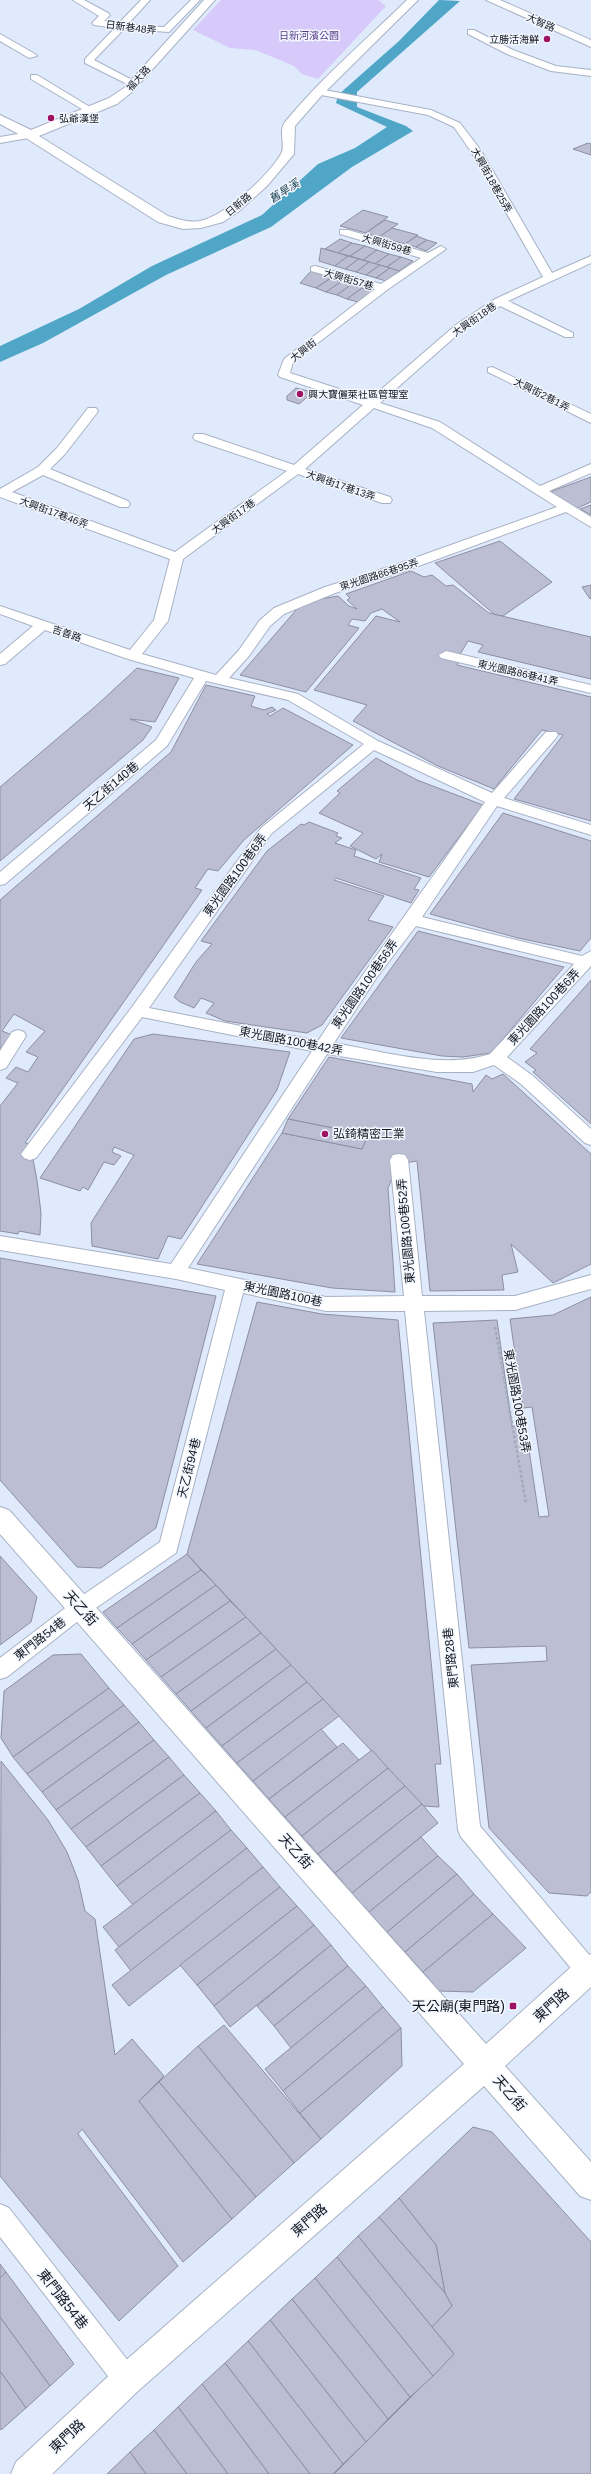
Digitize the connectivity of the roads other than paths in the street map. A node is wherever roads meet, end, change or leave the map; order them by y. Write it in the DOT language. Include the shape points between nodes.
graph roads {
  1 [pos="76,0"];
  2 [pos="146,0"];
  3 [pos="196,0"];
  4 [pos="210,0"];
  5 [pos="413,0"];
  6 [pos="491,0"];
  7 [pos="518,0"];
  8 [pos="121,25"];
  9 [pos="471,32"];
  10 [pos="591,32"];
  11 [pos="0,37"];
  12 [pos="591,44"];
  13 [pos="32,56"];
  14 [pos="591,73"];
  15 [pos="34,77"];
  16 [pos="133,84"];
  17 [pos="319,92"];
  18 [pos="90,110"];
  19 [pos="0,118"];
  20 [pos="30,135"];
  21 [pos="0,140"];
  22 [pos="344,232"];
  23 [pos="441,248"];
  24 [pos="430,256"];
  25 [pos="591,259"];
  26 [pos="315,269"];
  27 [pos="549,277"];
  28 [pos="383,288"];
  29 [pos="499,301"];
  30 [pos="569,335"];
  31 [pos="492,370"];
  32 [pos="374,404"];
  33 [pos="92,411"];
  34 [pos="591,419"];
  35 [pos="199,437"];
  36 [pos="591,468"];
  37 [pos="42,470"];
  38 [pos="296,470"];
  39 [pos="541,490"];
  40 [pos="386,500"];
  41 [pos="124,504"];
  42 [pos="566,508"];
  43 [pos="591,523"];
  44 [pos="177,557"];
  45 [pos="0,610"];
  46 [pos="43,625"];
  47 [pos="446,655"];
  48 [pos="133,656"];
  49 [pos="0,661"];
  50 [pos="202,676"];
  51 [pos="219,680"];
  52 [pos="591,689"];
  53 [pos="551,735"];
  54 [pos="373,744"];
  55 [pos="494,800"];
  56 [pos="591,830"];
  57 [pos="0,880"];
  58 [pos="412,920"];
  59 [pos="588,959"];
  60 [pos="138,1011"];
  61 [pos="18,1036"];
  62 [pos="321,1047"];
  63 [pos="496,1058"];
  64 [pos="0,1064"];
  65 [pos="591,1139"];
  66 [pos="30,1154"];
  67 [pos="399,1160"];
  68 [pos="0,1243"];
  69 [pos="176,1272"];
  70 [pos="591,1282"];
  71 [pos="236,1284"];
  72 [pos="413,1303"];
  73 [pos="0,1517"];
  74 [pos="80,1608"];
  75 [pos="0,1670"];
  76 [pos="590,1970"];
  77 [pos="485,2065"];
  78 [pos="591,2185"];
  79 [pos="0,2217"];
  80 [pos="127,2380"];
  81 [pos="28,2474"];
  1 -- 8 [label="lane, 日新巷48弄" via="105,15 97,23"];
  2 -- 8 [label="lane"];
  3 -- 8 [label="lane, 日新巷48弄" via="166,30"];
  4 -- 16 [label="street, 福大路"];
  5 -- 17 [label="street, 日新路"];
  6 -- 12 [label="street, 大智路"];
  7 -- 10 [label="street, 大智路"];
  8 -- 16 [label="lane" via="88,61"];
  9 -- 14 [label="lane" via="510,52 554,69"];
  11 -- 13 [label="lane"];
  15 -- 18 [label="lane"];
  16 -- 18 [label="street, 福大路" via="114,101"];
  17 -- 20 [label="street, 日新路" via="289,125 288,154 233,210 220,219 197,227 178,226 163,220"];
  17 -- 27 [label="lane, 大興街18巷25弄" via="431,113 457,125 478,152"];
  18 -- 20 [label="street, 福大路"];
  19 -- 20 [label="street, 日新路"];
  20 -- 21 [label="lane, 福大路"];
  22 -- 24 [label="lane, 大興街59巷"];
  23 -- 24 [label="lane, 大興街"];
  24 -- 28 [label="lane, 大興街"];
  25 -- 27 [label="lane, 大興街18巷"];
  26 -- 28 [label="lane, 大興街57巷"];
  27 -- 29 [label="lane, 大興街18巷"];
  28 -- 32 [label="lane, 大興街" via="288,361 284,375"];
  29 -- 30 [label="lane"];
  29 -- 32 [label="lane, 大興街18巷" via="461,326"];
  31 -- 34 [label="lane, 大興街2巷1弄"];
  32 -- 38 [label="lane, 大興街17巷"];
  32 -- 39 [label="lane, 大興街" via="436,425"];
  33 -- 37 [label="lane, 大興街17巷46弄"];
  35 -- 38 [label="lane, 大興街17巷13弄"];
  36 -- 39 [label="lane"];
  37 -- 41 [label="lane"];
  37 -- 44 [label="lane, 大興街17巷46弄" via="2,492"];
  38 -- 40 [label="lane, 大興街17巷13弄"];
  38 -- 44 [label="lane, 大興街17巷"];
  39 -- 42 [label="lane, 大興街"];
  42 -- 43 [label="lane, 大興街"];
  42 -- 51 [label="lane, 東光園路86巷95弄" via="400,568 330,590 278,611"];
  44 -- 48 [label="lane" via="161,621"];
  45 -- 46 [label="lane, 吉善路"];
  46 -- 48 [label="lane, 吉善路"];
  46 -- 49 [label="lane"];
  47 -- 52 [label="lane, 東光園路86巷41弄"];
  48 -- 50 [label="lane"];
  50 -- 51 [label="lane"];
  50 -- 57 [label="lane, 天乙街140巷" via="162,744"];
  51 -- 54 [label="lane" via="293,697"];
  53 -- 55 [label="lane, 東光園路100巷56弄"];
  54 -- 55 [label="lane"];
  54 -- 60 [label="lane, 東光園路100巷6弄" via="266,831"];
  55 -- 56 [label="lane"];
  55 -- 58 [label="lane, 東光園路100巷56弄"];
  58 -- 59 [label="lane"];
  58 -- 62 [label="lane, 東光園路100巷56弄" via="371,973"];
  59 -- 63 [label="lane, 東光園路100巷6弄"];
  60 -- 62 [label="lane, 東光園路100巷42弄"];
  60 -- 66 [label="lane"];
  61 -- 64 [label="lane"];
  62 -- 63 [label="lane, 東光園路100巷42弄" via="437,1066 473,1066"];
  62 -- 69 [label="lane, 東光園路100巷56弄"];
  63 -- 65 [label="lane" via="527,1080"];
  67 -- 72 [label="lane, 東光園路100巷52弄"];
  68 -- 69 [label="lane, 東光園路100巷"];
  69 -- 71 [label="lane, 東光園路100巷"];
  70 -- 72 [label="lane, 東光園路100巷" via="515,1303"];
  71 -- 72 [label="lane, 東光園路100巷" via="326,1304"];
  71 -- 74 [label="lane, 天乙街94巷" via="169,1547"];
  72 -- 76 [label="lane, 東門路28巷" via="469,1830"];
  73 -- 74 [label="street, 天乙街"];
  74 -- 75 [label="lane, 東門路54巷"];
  74 -- 77 [label="street, 天乙街"];
  76 -- 77 [label="street, 東門路"];
  77 -- 78 [label="street, 天乙街"];
  77 -- 80 [label="street, 東門路"];
  79 -- 80 [label="lane, 東門路54巷"];
  80 -- 81 [label="street, 東門路"];
}
